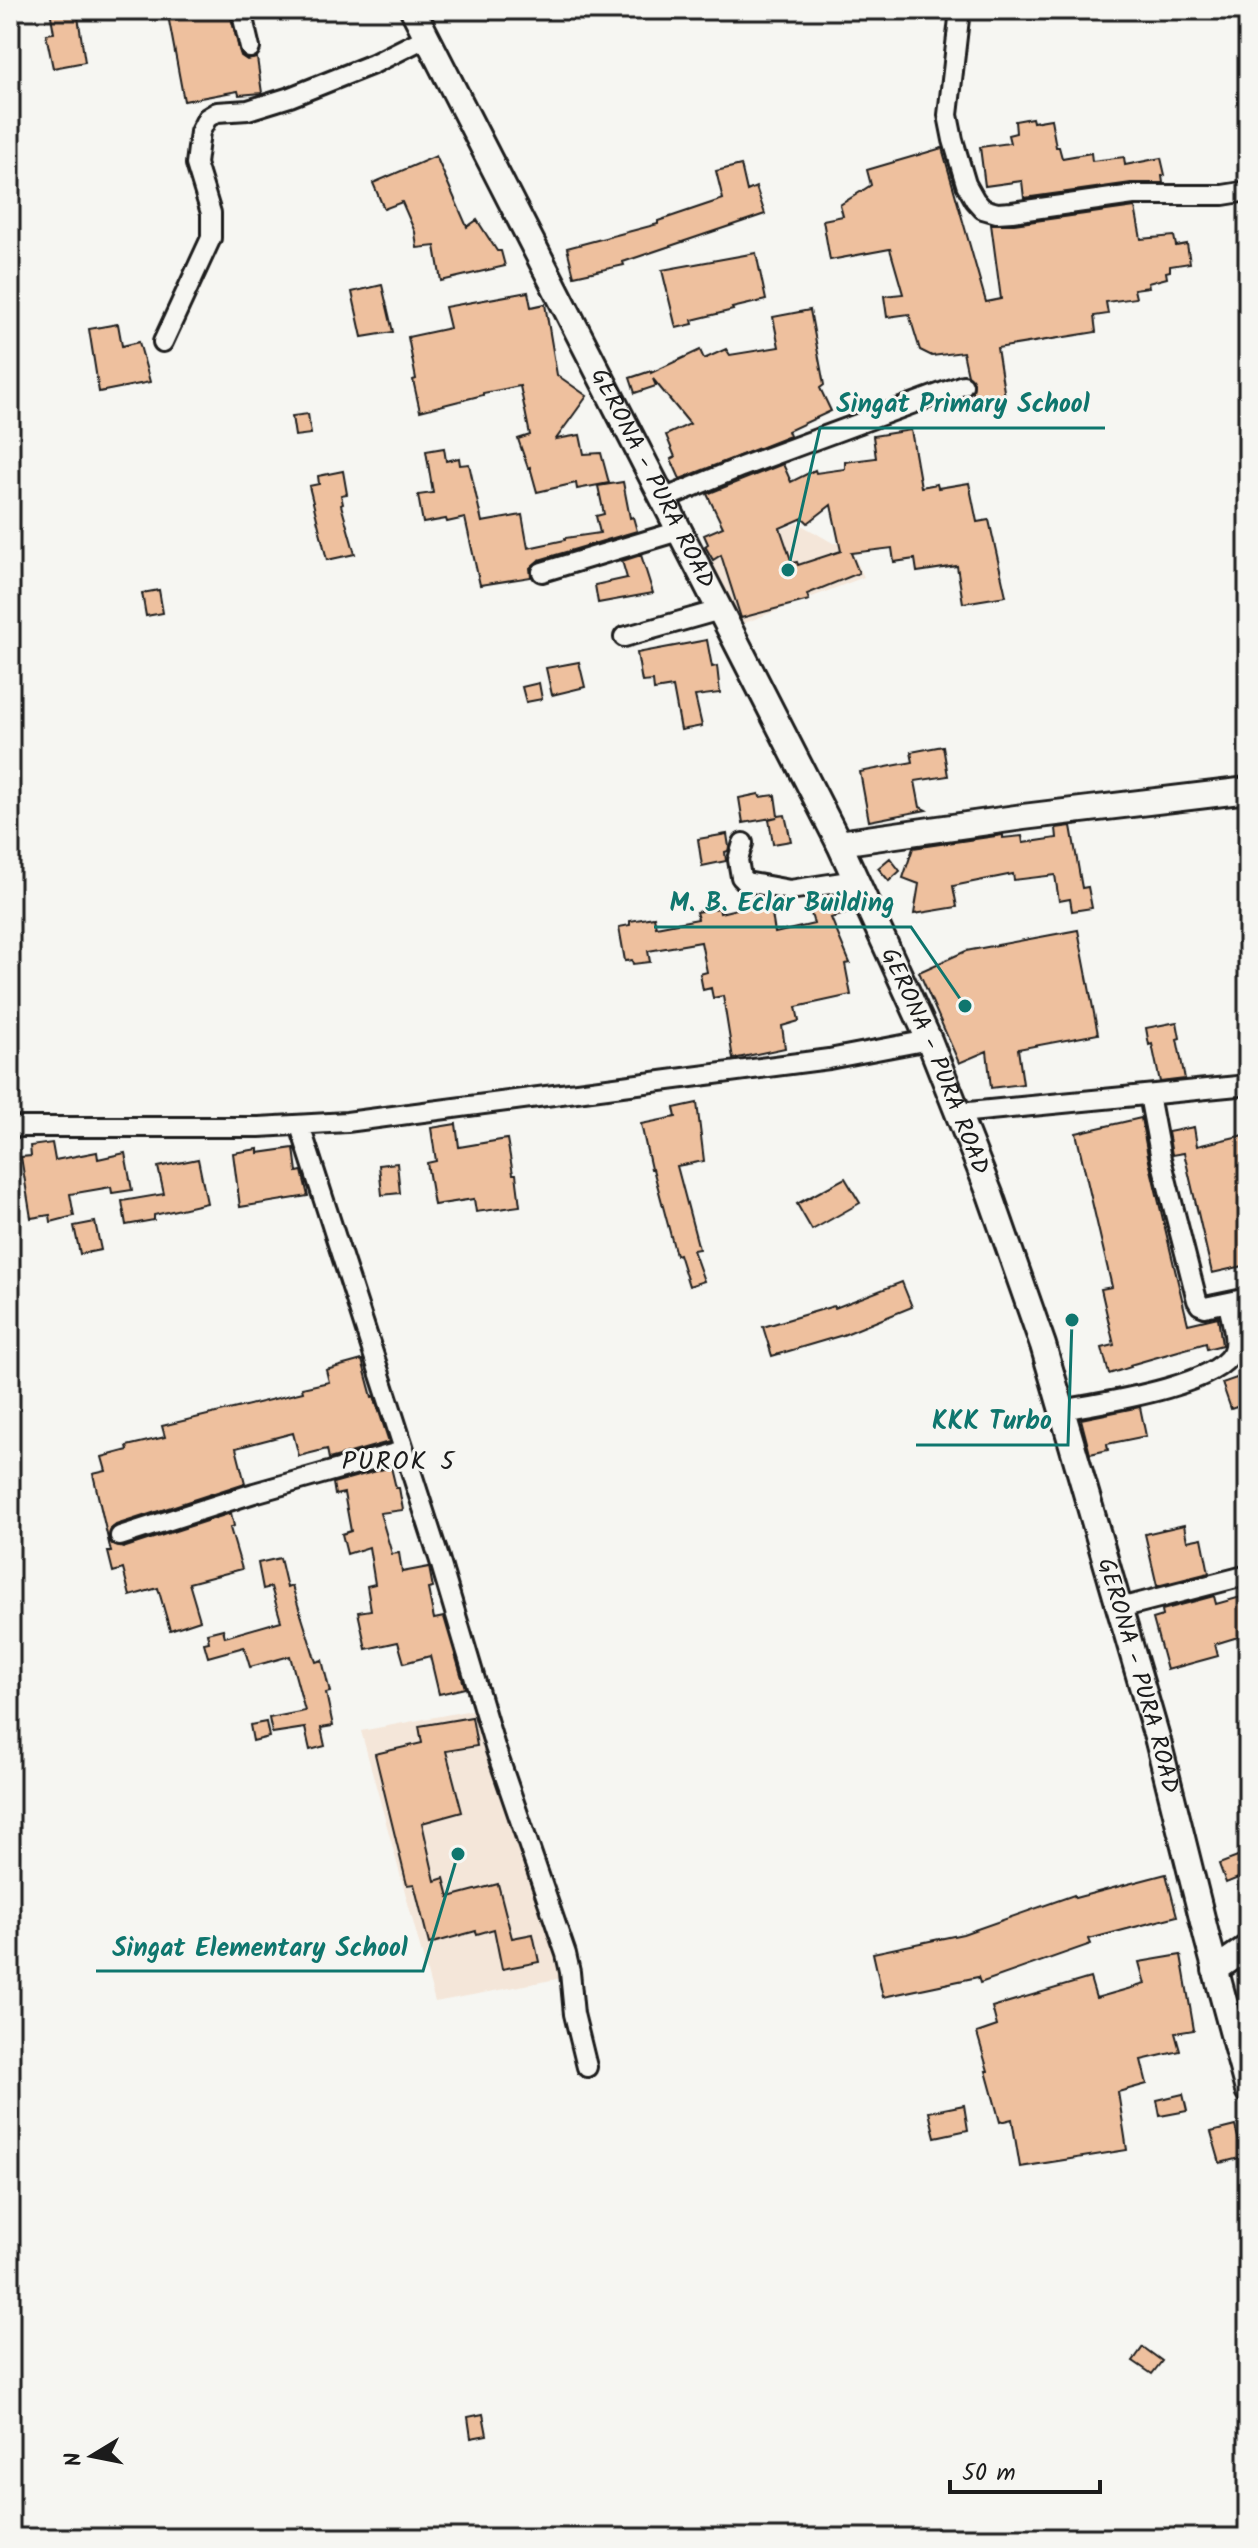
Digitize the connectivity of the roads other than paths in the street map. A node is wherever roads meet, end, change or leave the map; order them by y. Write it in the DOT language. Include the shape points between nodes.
graph roads {
  1 [pos="241,10"];
  2 [pos="413,10"];
  3 [pos="960,10"];
  4 [pos="427,37"];
  5 [pos="250,48"];
  6 [pos="1248,191"];
  7 [pos="163,342"];
  8 [pos="963,385"];
  9 [pos="663,499"];
  10 [pos="679,531"];
  11 [pos="542,572"];
  12 [pos="720,610"];
  13 [pos="624,637"];
  14 [pos="1248,790"];
  15 [pos="743,843"];
  16 [pos="839,843"];
  17 [pos="856,880"];
  18 [pos="929,1040"];
  19 [pos="1248,1085"];
  20 [pos="1149,1095"];
  21 [pos="959,1113"];
  22 [pos="300,1126"];
  23 [pos="10,1127"];
  24 [pos="1248,1298"];
  25 [pos="1228,1303"];
  26 [pos="1062,1410"];
  27 [pos="403,1451"];
  28 [pos="120,1536"];
  29 [pos="1248,1575"];
  30 [pos="1120,1608"];
  31 [pos="1248,1947"];
  32 [pos="1215,1970"];
  33 [pos="587,2067"];
  34 [pos="1248,2090"];
  1 -- 5 [label="street"];
  2 -- 4 [label="main road, GERONA - PURA ROAD"];
  3 -- 6 [label="street" via="948,115 966,184 983,209 1012,212 1133,195"];
  4 -- 7 [label="street" via="290,97 207,118 196,164 211,213 211,238"];
  4 -- 9 [label="main road, GERONA - PURA ROAD"];
  8 -- 9 [label="street"];
  9 -- 10 [label="main road, GERONA - PURA ROAD"];
  10 -- 11 [label="street"];
  10 -- 12 [label="main road, GERONA - PURA ROAD"];
  12 -- 13 [label="street"];
  12 -- 16 [label="main road, GERONA - PURA ROAD"];
  14 -- 16 [label="main road"];
  15 -- 17 [label="street" via="738,860 746,882 790,890"];
  16 -- 17 [label="main road, GERONA - PURA ROAD"];
  17 -- 18 [label="main road, GERONA - PURA ROAD"];
  18 -- 21 [label="main road, GERONA - PURA ROAD"];
  18 -- 22 [label="street" via="813,1062"];
  19 -- 20 [label="street"];
  20 -- 21 [label="street"];
  20 -- 25 [label="street" via="1197,1300 1205,1307"];
  21 -- 26 [label="main road, GERONA - PURA ROAD"];
  22 -- 23 [label="street"];
  22 -- 27 [label="street"];
  24 -- 25 [label="street"];
  25 -- 26 [label="street" via="1235,1344 1223,1363 1162,1390"];
  26 -- 30 [label="main road, GERONA - PURA ROAD"];
  27 -- 28 [label="street"];
  27 -- 33 [label="street" via="566,1954"];
  29 -- 30 [label="street"];
  30 -- 32 [label="main road, GERONA - PURA ROAD"];
  31 -- 32 [label="main road"];
  32 -- 34 [label="main road, GERONA - PURA ROAD"];
}
